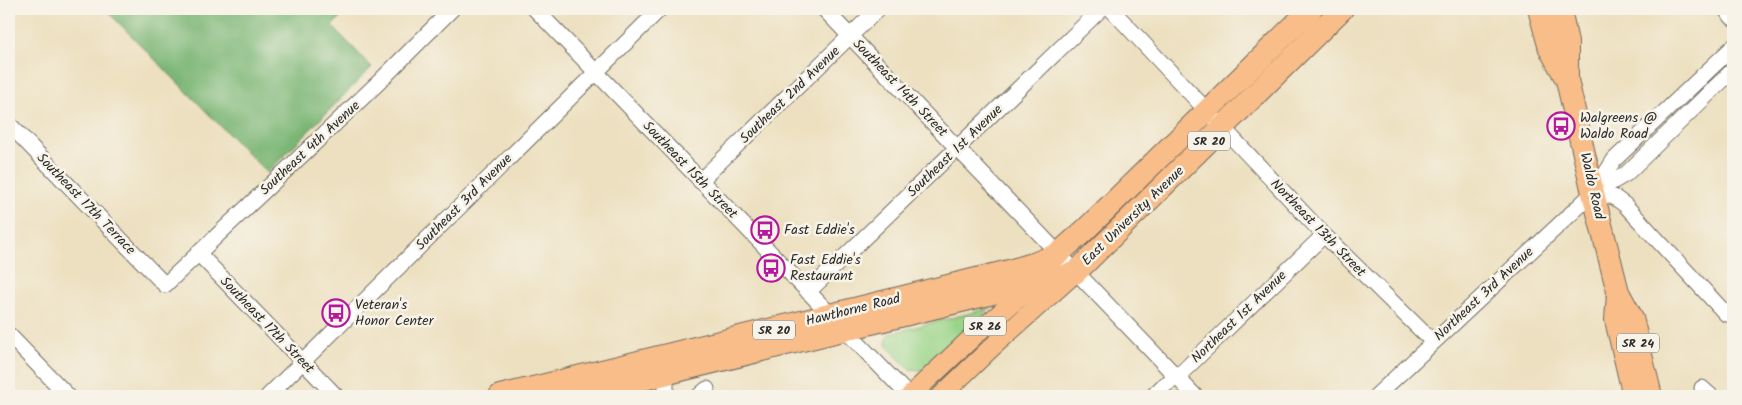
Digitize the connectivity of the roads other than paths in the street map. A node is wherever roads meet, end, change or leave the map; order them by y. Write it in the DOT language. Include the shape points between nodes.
graph roads {
  1 [pos="452,9"];
  2 [pos="535,9"];
  3 [pos="660,9"];
  4 [pos="824,9"];
  5 [pos="878,9"];
  6 [pos="1101,9"];
  7 [pos="1111,9"];
  8 [pos="1310,9"];
  9 [pos="1342,9"];
  10 [pos="1540,9"];
  11 [pos="1560,9"];
  12 [pos="1724,9"];
  13 [pos="1733,18"];
  14 [pos="851,36"];
  15 [pos="1733,47"];
  16 [pos="1733,70"];
  17 [pos="596,73"];
  18 [pos="1567,80"];
  19 [pos="1207,111"];
  20 [pos="1666,111"];
  21 [pos="9,124"];
  22 [pos="1678,124"];
  23 [pos="1223,128"];
  24 [pos="958,148"];
  25 [pos="700,181"];
  26 [pos="1593,192"];
  27 [pos="1324,235"];
  28 [pos="198,253"];
  29 [pos="1058,254"];
  30 [pos="1075,273"];
  31 [pos="1037,282"];
  32 [pos="165,284"];
  33 [pos="808,292"];
  34 [pos="1618,292"];
  35 [pos="1726,314"];
  36 [pos="838,323"];
  37 [pos="9,335"];
  38 [pos="1433,342"];
  39 [pos="303,362"];
  40 [pos="665,376"];
  41 [pos="1176,378"];
  42 [pos="68,396"];
  43 [pos="268,396"];
  44 [pos="336,396"];
  45 [pos="500,396"];
  46 [pos="575,396"];
  47 [pos="909,396"];
  48 [pos="941,396"];
  49 [pos="1153,396"];
  50 [pos="1194,396"];
  51 [pos="1376,396"];
  52 [pos="1634,396"];
  53 [pos="1651,396"];
  1 -- 28 [label="street, Southeast 4th Avenue"];
  2 -- 17 [label="street, Southeast 15th Street"];
  3 -- 17 [label="street, Southeast 3rd Avenue"];
  4 -- 14 [label="street, Southeast 14th Street"];
  5 -- 14 [label="street, Southeast 2nd Avenue"];
  6 -- 24 [label="street, Southeast 1st Avenue"];
  7 -- 19 [label="street, Northeast 13th Street"];
  8 -- 19 [label="highway, East University Avenue / SR 20"];
  9 -- 23 [label="highway, East University Avenue / SR 20"];
  10 -- 18 [label="highway, Waldo Road / SR 24" via="1550,49"];
  11 -- 18 [label="highway, Waldo Road / SR 24" via="1567,42"];
  12 -- 13 [label="street"];
  14 -- 24 [label="street, Southeast 14th Street"];
  14 -- 25 [label="street, Southeast 2nd Avenue"];
  15 -- 20 [label="street, Northeast 3rd Avenue"];
  16 -- 22 [label="street, Northeast 3rd Avenue"];
  17 -- 25 [label="street, Southeast 15th Street"];
  17 -- 39 [label="street, Southeast 3rd Avenue"];
  18 -- 26 [label="highway, Waldo Road / SR 24"];
  19 -- 23 [label="street, Northeast 13th Street"];
  19 -- 29 [label="highway, East University Avenue / SR 20"];
  20 -- 22 [label="street"];
  20 -- 26 [label="street, Northeast 3rd Avenue" via="1614,160"];
  21 -- 32 [label="street, Southeast 17th Terrace"];
  22 -- 26 [label="street, Northeast 3rd Avenue" via="1626,174"];
  23 -- 27 [label="street, Northeast 13th Street"];
  23 -- 30 [label="highway, East University Avenue / SR 20"];
  24 -- 29 [label="street, Southeast 14th Street"];
  24 -- 33 [label="street, Southeast 1st Avenue"];
  25 -- 33 [label="street, Southeast 15th Street"];
  26 -- 34 [label="highway, Waldo Road / SR 24"];
  26 -- 35 [label="street" via="1614,197 1625,205"];
  26 -- 38 [label="street, Northeast 3rd Avenue"];
  27 -- 38 [label="street, Northeast 13th Street"];
  27 -- 41 [label="street, Northeast 1st Avenue"];
  28 -- 32 [label="street, Southeast 4th Avenue"];
  28 -- 39 [label="street, Southeast 17th Street"];
  29 -- 30 [label="street, Southeast 14th Street"];
  29 -- 31 [label="main road, East University Avenue / SR 26"];
  29 -- 36 [label="highway, Hawthorne Road / SR 20"];
  30 -- 31 [label="highway, Hawthorne Road / SR 20"];
  30 -- 41 [label="street, Southeast 14th Street"];
  30 -- 48 [label="main road, East University Avenue / SR 26"];
  31 -- 36 [label="highway, Hawthorne Road / SR 20"];
  31 -- 47 [label="main road, East University Avenue / SR 26"];
  33 -- 36 [label="street, Southeast 15th Street"];
  34 -- 52 [label="highway, Waldo Road / SR 24" via="1616,320"];
  34 -- 53 [label="highway, Waldo Road / SR 24" via="1632,318"];
  36 -- 40 [label="highway, Hawthorne Road / SR 20"];
  36 -- 47 [label="street, Southeast 15th Street"];
  37 -- 42 [label="street"];
  38 -- 51 [label="street, Northeast 3rd Avenue"];
  39 -- 43 [label="street, Southeast 3rd Avenue"];
  39 -- 44 [label="street, Southeast 17th Street"];
  40 -- 45 [label="highway, Hawthorne Road / SR 20"];
  40 -- 46 [label="highway, Hawthorne Road / SR 20"];
  41 -- 49 [label="street, Northeast 1st Avenue"];
  41 -- 50 [label="street, Southeast 14th Street"];
}
